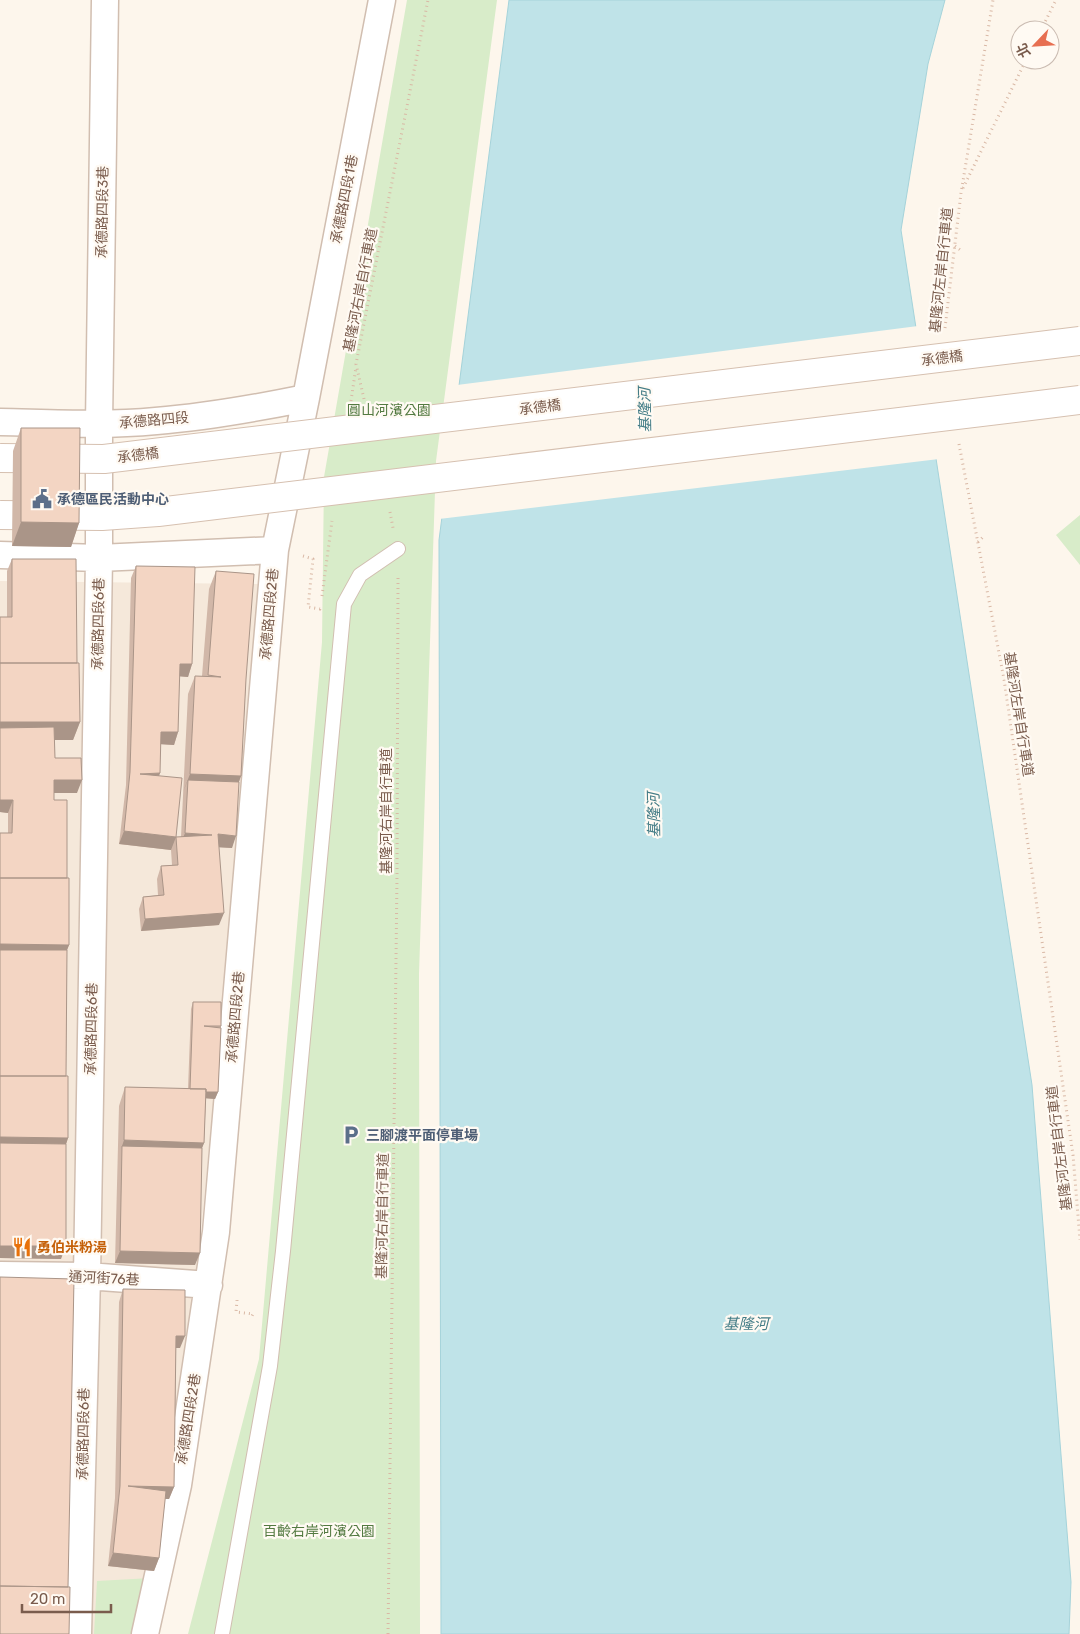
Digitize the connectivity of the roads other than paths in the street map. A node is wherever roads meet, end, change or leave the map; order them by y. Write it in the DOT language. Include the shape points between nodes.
graph roads {
  1 [pos="105,0"];
  2 [pos="382,0"];
  3 [pos="1080,341"];
  4 [pos="306,398"];
  5 [pos="1080,400"];
  6 [pos="0,422"];
  7 [pos="99,424"];
  8 [pos="0,458"];
  9 [pos="0,515"];
  10 [pos="398,549"];
  11 [pos="275,550"];
  12 [pos="0,555"];
  13 [pos="99,558"];
  14 [pos="0,1275"];
  15 [pos="87,1276"];
  16 [pos="209,1284"];
  17 [pos="78,1634"];
  18 [pos="145,1634"];
  19 [pos="222,1634"];
  1 -- 7 [label="street, 承德路四段3巷"];
  2 -- 4 [label="street, 承德路四段1巷"];
  3 -- 8 [label="main road, 承德橋, bridge" via="104,459"];
  4 -- 7 [label="street, 承德路四段" via="156,421"];
  4 -- 11 [label="street, 承德路四段2巷"];
  5 -- 9 [label="main road, bridge" via="158,512 102,516"];
  6 -- 7 [label="street, 承德路四段"];
  7 -- 13 [label="street, 承德路四段6巷"];
  10 -- 19 [label="lane" via="360,575 344,604 271,1356"];
  11 -- 13 [label="street"];
  11 -- 16 [label="street, 承德路四段2巷"];
  12 -- 13 [label="street"];
  13 -- 15 [label="street, 承德路四段6巷"];
  14 -- 15 [label="street, 通河街76巷"];
  15 -- 16 [label="street, 通河街76巷"];
  15 -- 17 [label="street, 承德路四段6巷"];
  16 -- 18 [label="street, 承德路四段2巷" via="178,1485"];
}
